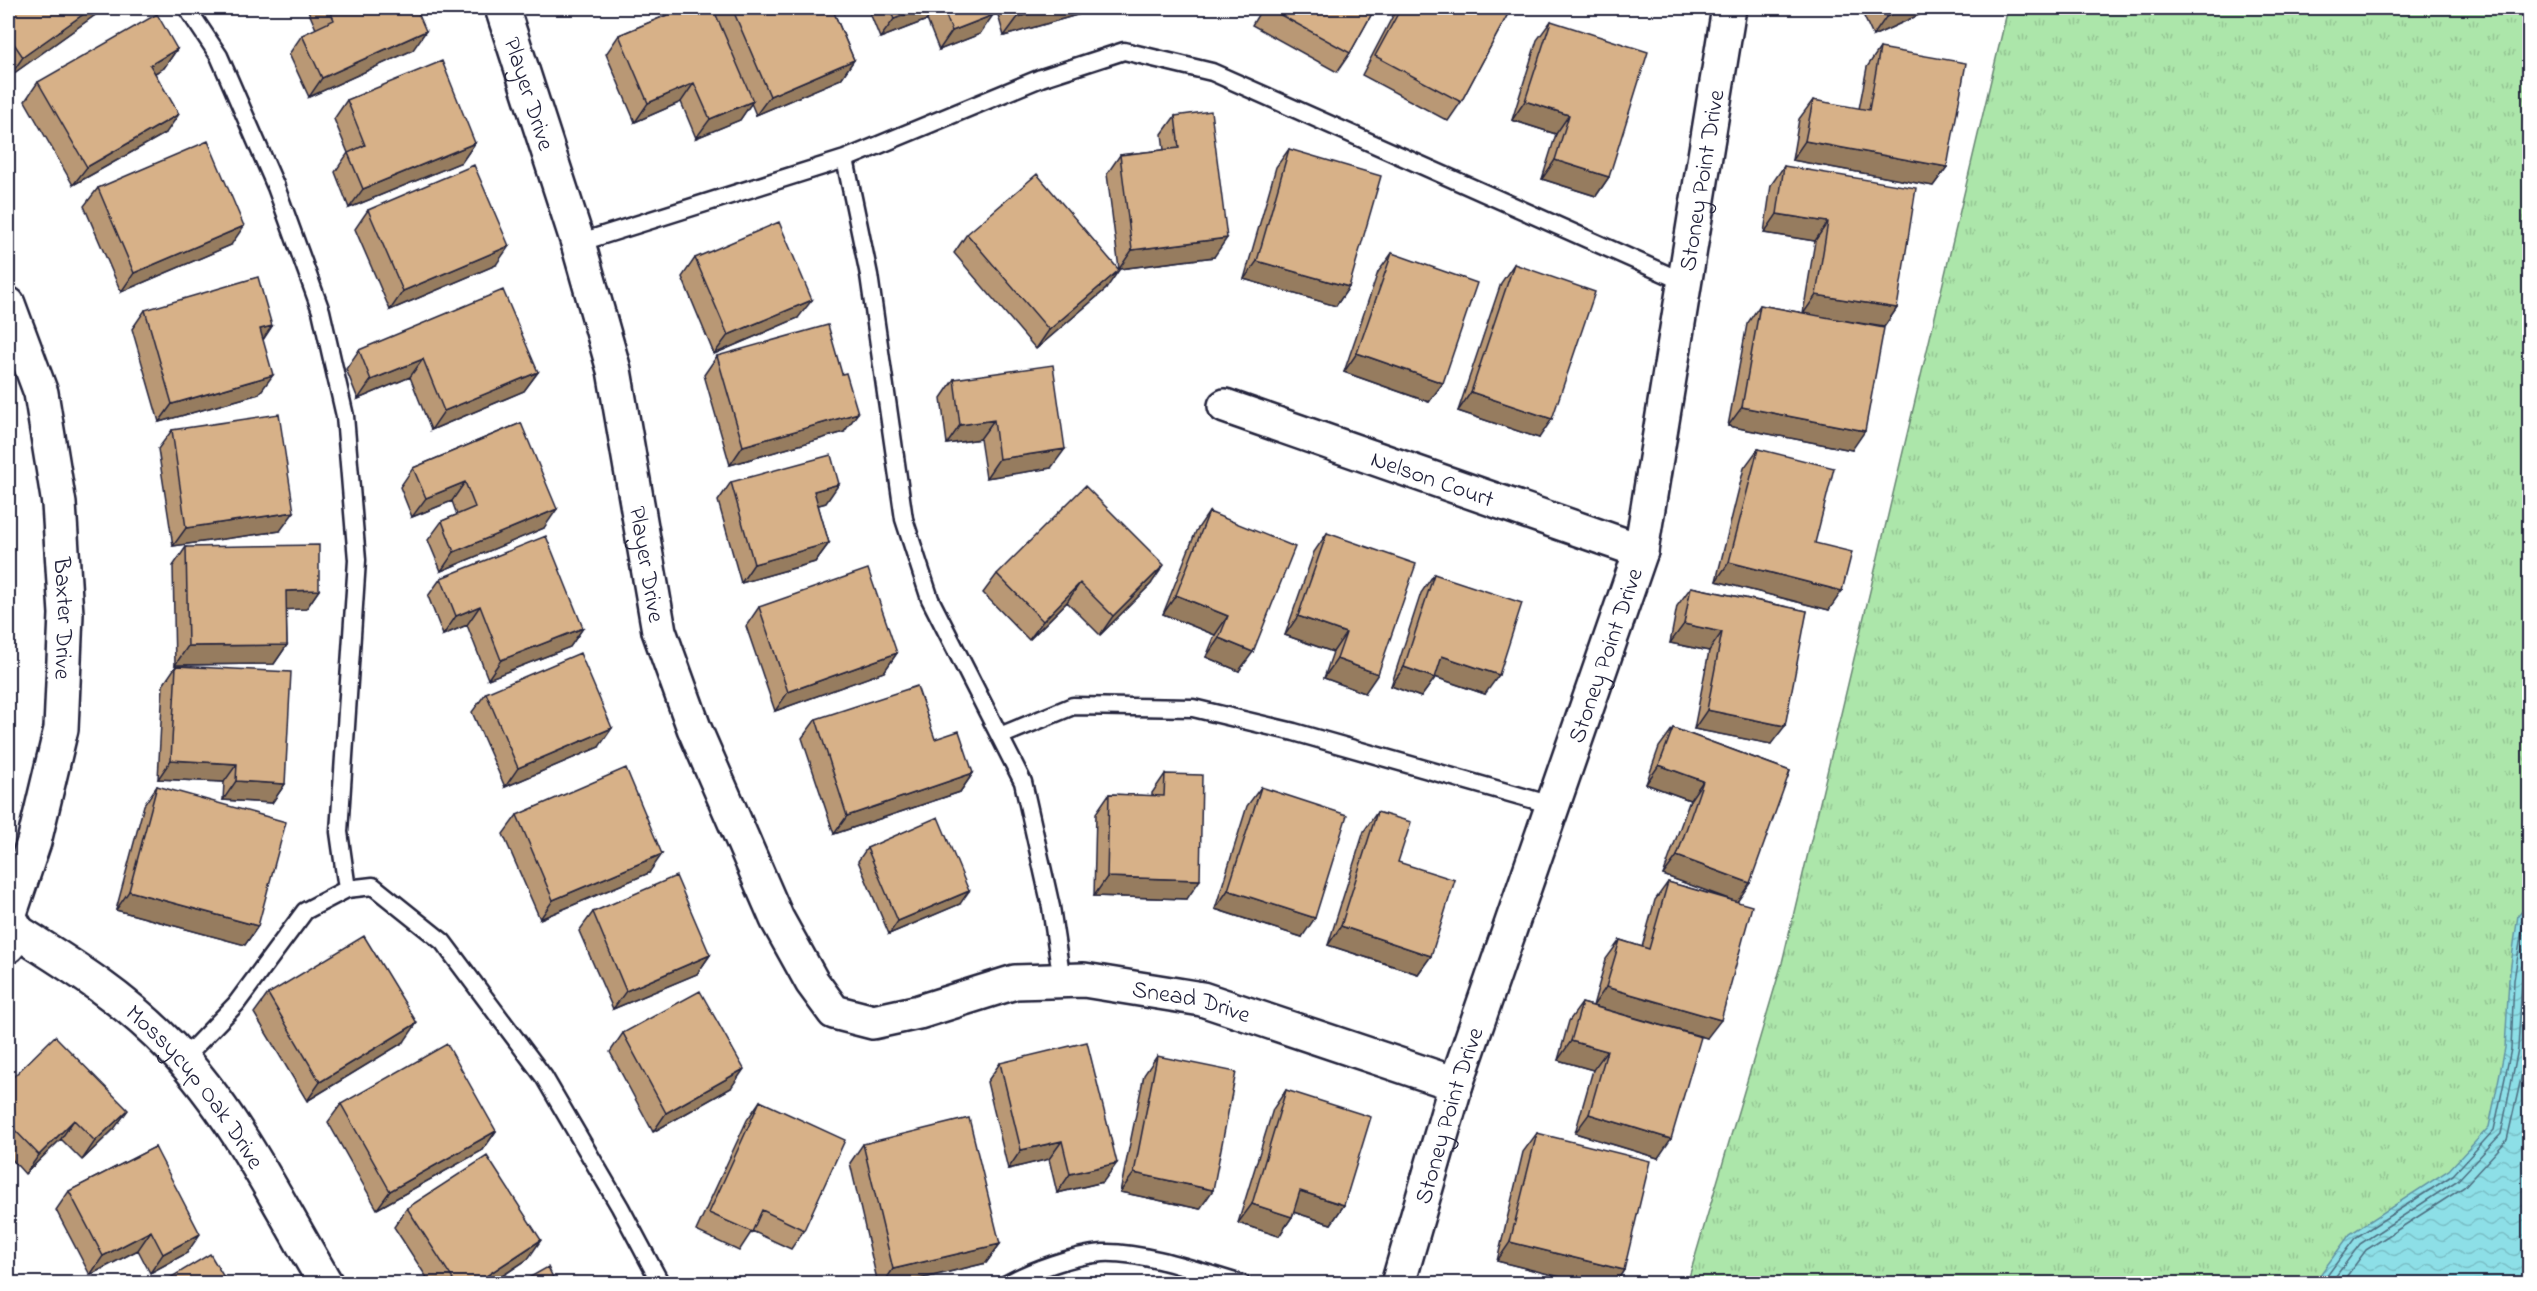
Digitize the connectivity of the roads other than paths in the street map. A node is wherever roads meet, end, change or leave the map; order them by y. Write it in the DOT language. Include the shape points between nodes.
graph roads {
  1 [pos="187,8"];
  2 [pos="502,8"];
  3 [pos="1729,8"];
  4 [pos="845,159"];
  5 [pos="578,243"];
  6 [pos="1684,282"];
  7 [pos="8,304"];
  8 [pos="1225,406"];
  9 [pos="1641,551"];
  10 [pos="1000,736"];
  11 [pos="1552,805"];
  12 [pos="347,889"];
  13 [pos="13,939"];
  14 [pos="1062,981"];
  15 [pos="919,1012"];
  16 [pos="182,1060"];
  17 [pos="1456,1084"];
  18 [pos="326,1284"];
  19 [pos="661,1284"];
  20 [pos="1007,1284"];
  21 [pos="1242,1284"];
  22 [pos="1398,1284"];
  1 -- 12 [label="lane" via="219,56 276,187 321,311 345,416 357,560 339,832"];
  2 -- 5 [label="street, Player Drive"];
  3 -- 6 [label="street, Stoney Point Drive"];
  4 -- 5 [label="lane"];
  4 -- 6 [label="lane" via="1041,78 1124,51 1212,72"];
  4 -- 10 [label="lane" via="869,275 904,519 930,599"];
  5 -- 15 [label="street, Player Drive" via="614,370 658,631 694,728 777,919 812,982 834,1012 873,1022"];
  6 -- 9 [label="street, Stoney Point Drive"];
  7 -- 13 [label="street, Baxter Drive" via="40,393 59,504 66,614 61,729 34,842 9,916"];
  8 -- 9 [label="street, Nelson Court"];
  9 -- 11 [label="street, Stoney Point Drive"];
  10 -- 11 [label="lane" via="1073,706 1193,708 1294,732"];
  10 -- 14 [label="lane" via="1023,782 1051,907"];
  11 -- 17 [label="street, Stoney Point Drive"];
  12 -- 16 [label="lane" via="306,910 236,1004"];
  12 -- 19 [label="lane" via="373,886 443,942 544,1077"];
  13 -- 16 [label="street, Mossycup Oak Drive" via="101,984"];
  14 -- 15 [label="street, Snead Drive" via="1015,982"];
  14 -- 17 [label="street, Snead Drive" via="1084,980 1202,999"];
  16 -- 18 [label="street, Mossycup Oak Drive" via="224,1112"];
  17 -- 22 [label="street, Stoney Point Drive"];
  20 -- 21 [label="lane" via="1032,1270 1103,1253 1157,1260"];
}
